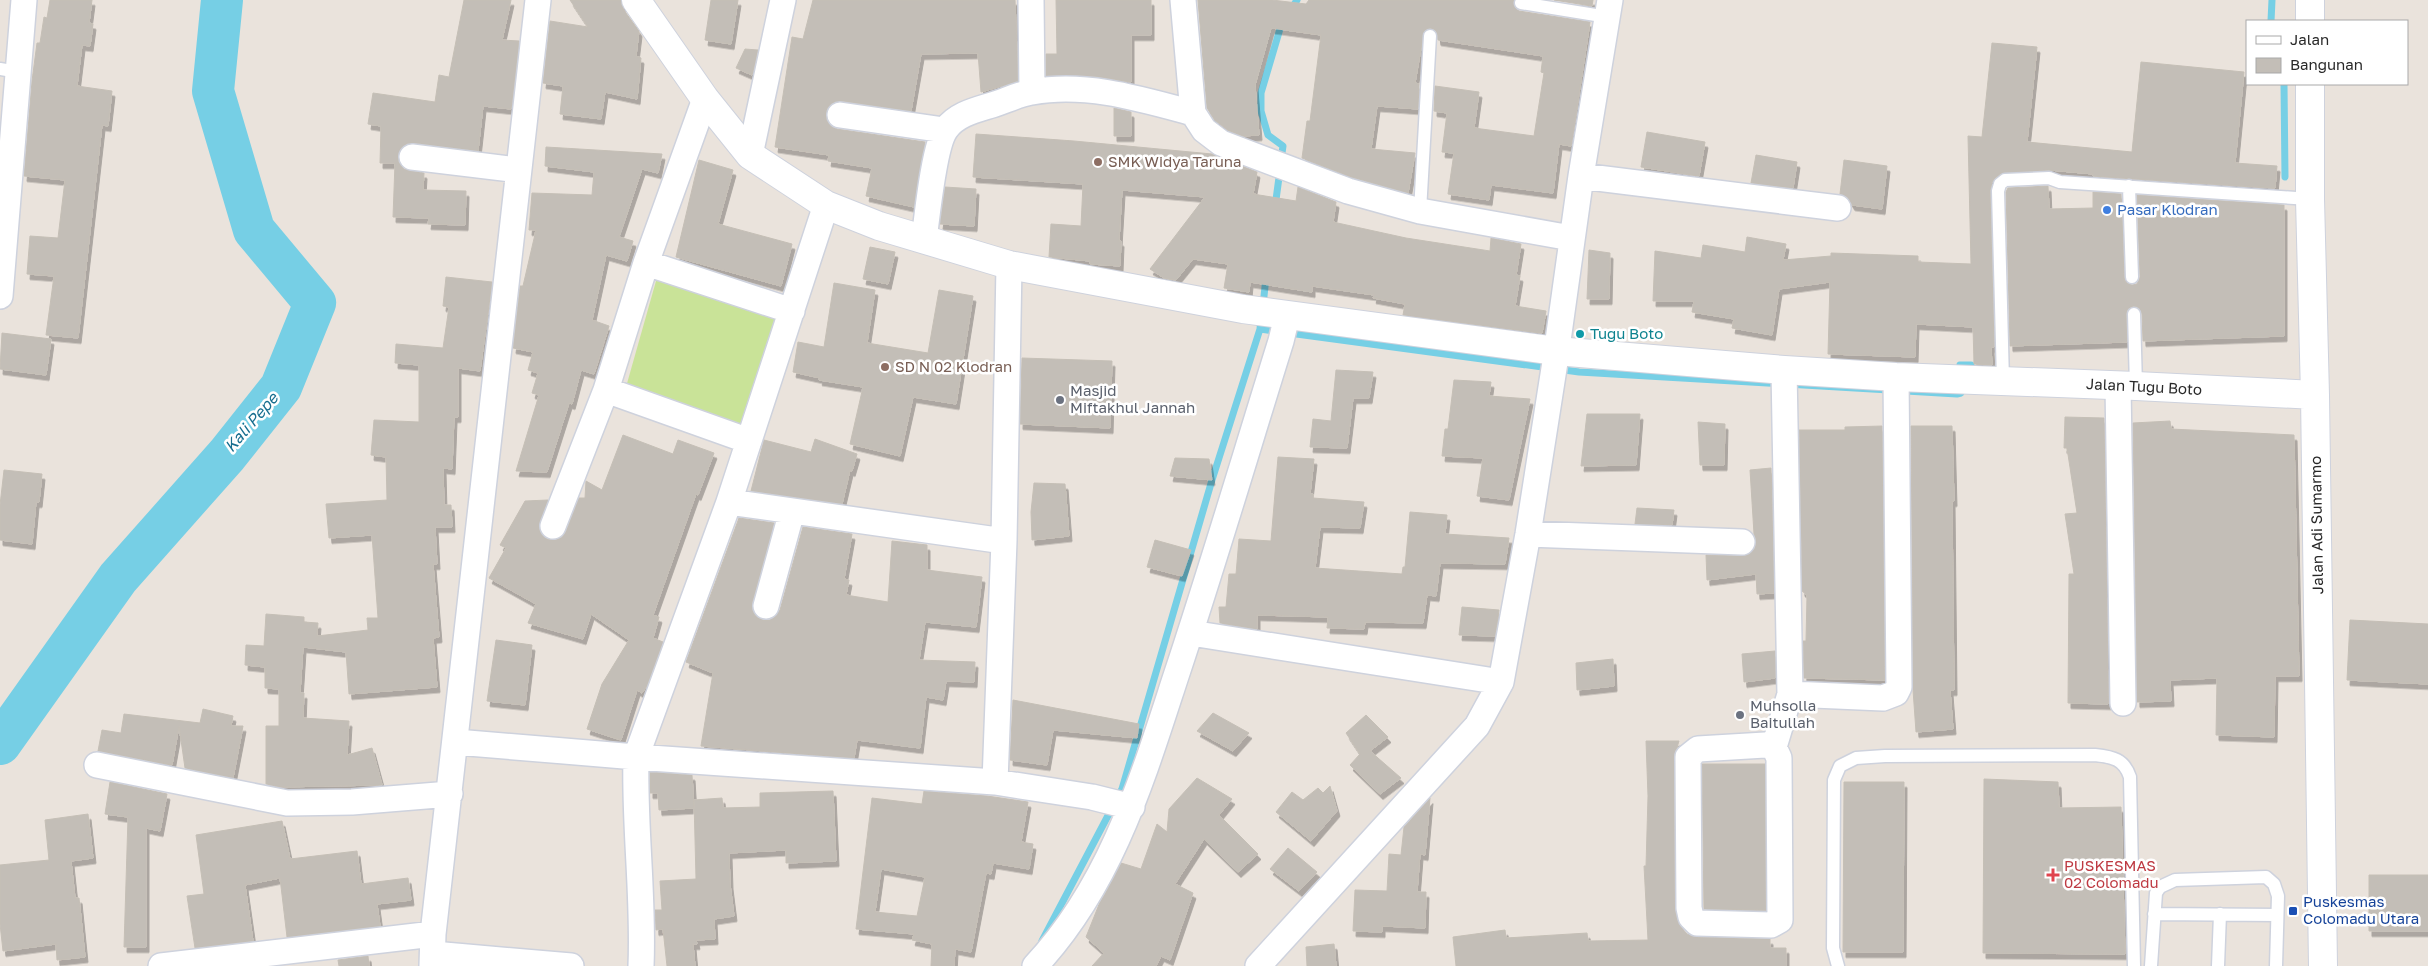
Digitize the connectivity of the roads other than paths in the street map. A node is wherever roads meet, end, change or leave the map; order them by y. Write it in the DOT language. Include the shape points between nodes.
graph roads {
  1 [pos="24,0"];
  2 [pos="538,0"];
  3 [pos="636,0"];
  4 [pos="783,0"];
  5 [pos="1031,0"];
  6 [pos="1183,0"];
  7 [pos="2310,0"];
  8 [pos="1521,3"];
  9 [pos="1609,9"];
  10 [pos="2310,20"];
  11 [pos="1430,36"];
  12 [pos="9,71"];
  13 [pos="2310,85"];
  14 [pos="1032,92"];
  15 [pos="705,100"];
  16 [pos="1193,113"];
  17 [pos="840,115"];
  18 [pos="944,130"];
  19 [pos="750,155"];
  20 [pos="412,157"];
  21 [pos="518,170"];
  22 [pos="1580,176"];
  23 [pos="2129,186"];
  24 [pos="2310,198"];
  25 [pos="826,205"];
  26 [pos="1838,208"];
  27 [pos="1420,211"];
  28 [pos="1571,238"];
  29 [pos="924,240"];
  30 [pos="646,263"];
  31 [pos="1008,265"];
  32 [pos="2132,277"];
  33 [pos="0,296"];
  34 [pos="792,311"];
  35 [pos="2134,314"];
  36 [pos="1283,325"];
  37 [pos="1554,364"];
  38 [pos="1784,380"];
  39 [pos="2003,381"];
  40 [pos="2127,385"];
  41 [pos="1897,387"];
  42 [pos="606,390"];
  43 [pos="2315,395"];
  44 [pos="749,440"];
  45 [pos="729,502"];
  46 [pos="792,511"];
  47 [pos="554,526"];
  48 [pos="1528,534"];
  49 [pos="1004,541"];
  50 [pos="1742,542"];
  51 [pos="766,606"];
  52 [pos="1190,634"];
  53 [pos="1501,682"];
  54 [pos="1790,694"];
  55 [pos="2123,703"];
  56 [pos="456,742"];
  57 [pos="1774,748"];
  58 [pos="636,757"];
  59 [pos="97,765"];
  60 [pos="995,782"];
  61 [pos="450,794"];
  62 [pos="1128,806"];
  63 [pos="2154,914"];
  64 [pos="2220,914"];
  65 [pos="2277,915"];
  66 [pos="432,952"];
  67 [pos="165,966"];
  68 [pos="571,966"];
  69 [pos="641,966"];
  70 [pos="1035,966"];
  71 [pos="1258,966"];
  72 [pos="1838,966"];
  73 [pos="2134,966"];
  74 [pos="2151,966"];
  75 [pos="2218,966"];
  76 [pos="2269,966"];
  77 [pos="2277,966"];
  78 [pos="2323,966"];
  1 -- 12 [label="street"];
  2 -- 21 [label="street"];
  3 -- 15 [label="main road, Jalan Tugu Boto"];
  4 -- 19 [label="street"];
  5 -- 14 [label="street"];
  6 -- 16 [label="street"];
  7 -- 10 [label="main road"];
  8 -- 9 [label="lane"];
  9 -- 22 [label="street"];
  11 -- 27 [label="lane"];
  12 -- 33 [label="street"];
  13 -- 24 [label="main road, Jalan Adi Sumarmo"];
  14 -- 16 [label="street" via="1106,92"];
  14 -- 18 [label="street" via="974,110 955,119"];
  15 -- 19 [label="main road, Jalan Tugu Boto"];
  15 -- 30 [label="street"];
  16 -- 27 [label="street" via="1211,137 1278,166 1348,191"];
  17 -- 18 [label="street"];
  18 -- 29 [label="street" via="933,174"];
  19 -- 25 [label="main road, Jalan Tugu Boto"];
  20 -- 21 [label="street"];
  21 -- 56 [label="street"];
  22 -- 26 [label="street"];
  22 -- 28 [label="street"];
  23 -- 24 [label="lane"];
  23 -- 32 [label="lane"];
  23 -- 39 [label="lane" via="2060,182 2049,178 2005,180 2000,184"];
  24 -- 43 [label="main road, Jalan Adi Sumarmo"];
  25 -- 29 [label="main road, Jalan Tugu Boto"];
  25 -- 34 [label="street"];
  27 -- 28 [label="street"];
  28 -- 37 [label="street"];
  29 -- 31 [label="main road, Jalan Tugu Boto"];
  30 -- 34 [label="street"];
  30 -- 42 [label="street"];
  31 -- 36 [label="main road, Jalan Tugu Boto" via="1243,310"];
  31 -- 49 [label="street"];
  34 -- 44 [label="street"];
  35 -- 40 [label="lane"];
  36 -- 37 [label="main road, Jalan Tugu Boto"];
  36 -- 52 [label="street"];
  37 -- 38 [label="main road, Jalan Tugu Boto"];
  37 -- 48 [label="street"];
  38 -- 41 [label="main road, Jalan Tugu Boto"];
  38 -- 54 [label="street"];
  39 -- 40 [label="main road, Jalan Tugu Boto"];
  39 -- 41 [label="main road, Jalan Tugu Boto" via="1943,378"];
  40 -- 43 [label="main road, Jalan Tugu Boto"];
  40 -- 55 [label="street"];
  41 -- 54 [label="street" via="1899,687 1896,693 1883,698"];
  42 -- 44 [label="street"];
  42 -- 47 [label="street"];
  43 -- 78 [label="main road, Jalan Adi Sumarmo"];
  44 -- 45 [label="street"];
  45 -- 46 [label="street"];
  45 -- 58 [label="street"];
  46 -- 49 [label="street"];
  46 -- 51 [label="street"];
  48 -- 50 [label="street"];
  48 -- 53 [label="street"];
  49 -- 60 [label="street"];
  52 -- 53 [label="street"];
  52 -- 62 [label="street"];
  53 -- 71 [label="street" via="1477,726"];
  54 -- 57 [label="street"];
  56 -- 58 [label="street"];
  56 -- 61 [label="street"];
  57 -- 57 [label="street" via="1780,765 1780,920 1771,925 1697,923 1689,908 1688,757 1698,749 1765,745"];
  58 -- 60 [label="street"];
  58 -- 69 [label="street" via="643,936"];
  59 -- 61 [label="street" via="287,803 352,802"];
  60 -- 62 [label="street"];
  61 -- 66 [label="street"];
  62 -- 70 [label="street" via="1080,910"];
  63 -- 64 [label="lane"];
  63 -- 65 [label="lane" via="2156,893 2160,887 2175,880 2266,877 2274,884 2278,896"];
  63 -- 74 [label="lane"];
  64 -- 65 [label="lane"];
  64 -- 75 [label="lane"];
  65 -- 77 [label="lane"];
  66 -- 67 [label="street"];
  66 -- 68 [label="street"];
  72 -- 73 [label="lane" via="1833,948 1834,780 1840,766 1856,758 1885,756 2107,756 2119,760 2130,777"];
  76 -- 77 [label="lane"];
}
